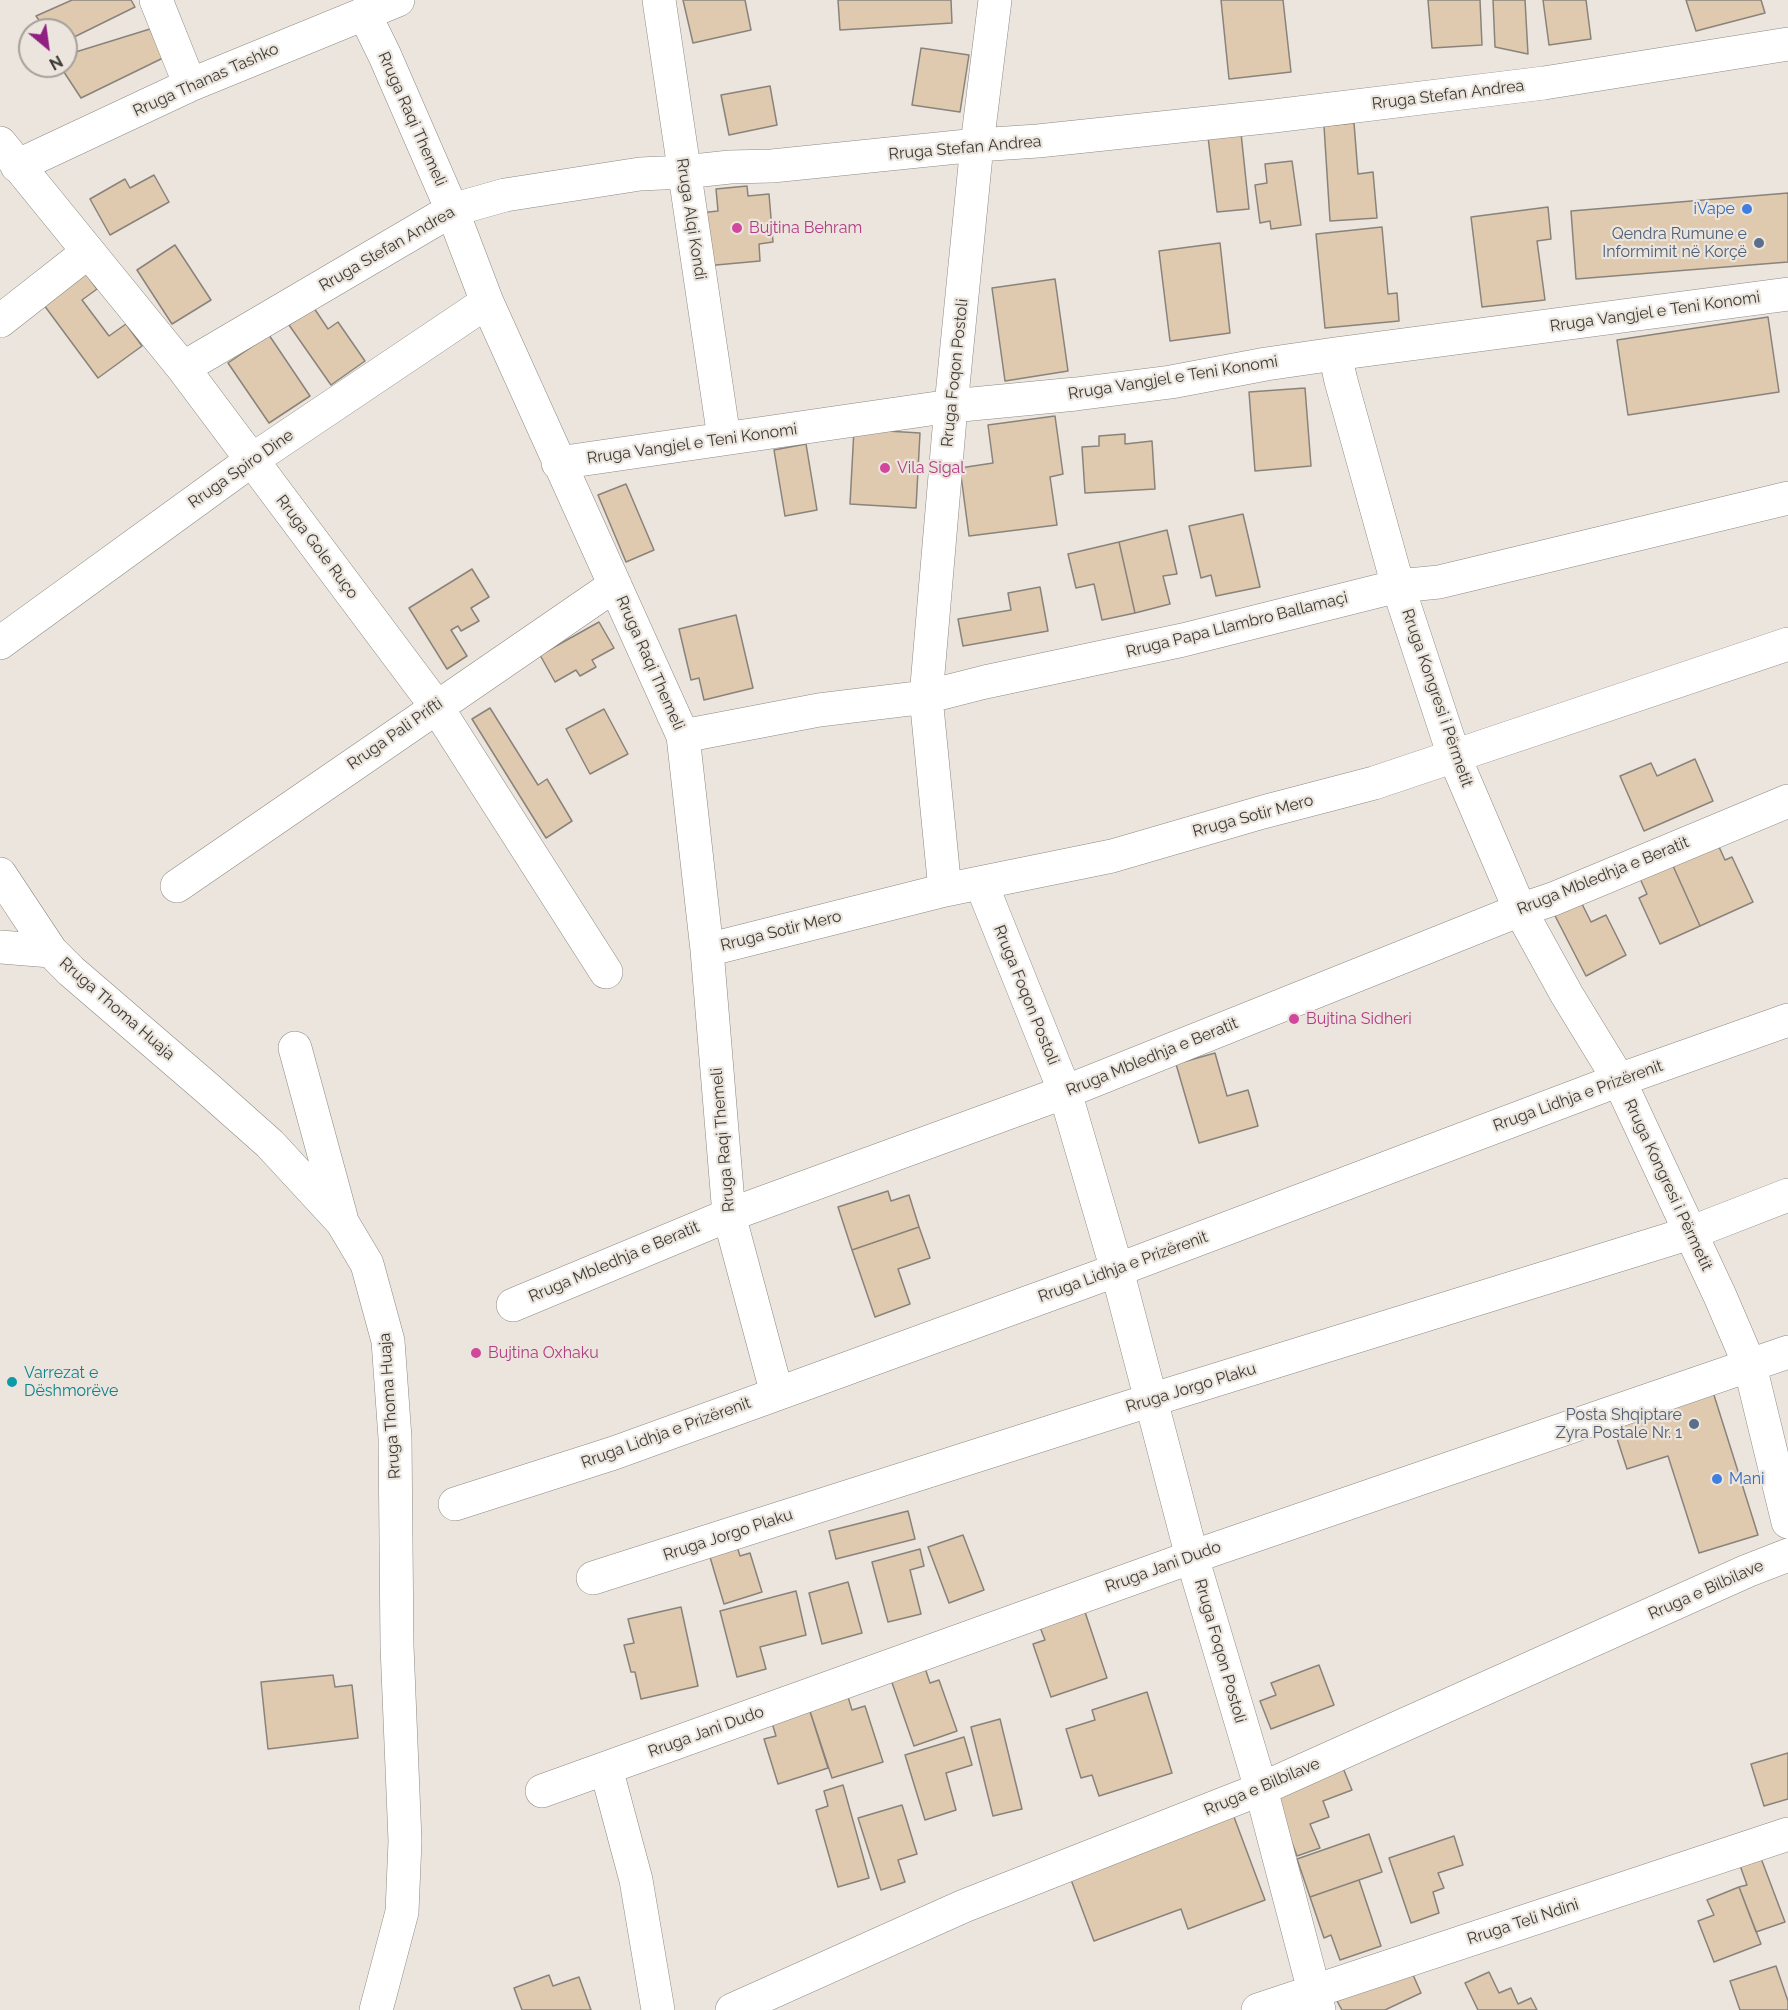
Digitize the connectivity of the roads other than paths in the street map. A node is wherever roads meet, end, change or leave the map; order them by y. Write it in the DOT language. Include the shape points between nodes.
graph roads {
  1 [pos="156,0"];
  2 [pos="398,0"];
  3 [pos="659,0"];
  4 [pos="995,0"];
  5 [pos="364,13"];
  6 [pos="1788,44"];
  7 [pos="190,85"];
  8 [pos="977,145"];
  9 [pos="8,154"];
  10 [pos="684,172"];
  11 [pos="453,210"];
  12 [pos="88,252"];
  13 [pos="1788,294"];
  14 [pos="487,302"];
  15 [pos="0,321"];
  16 [pos="1335,354"];
  17 [pos="183,368"];
  18 [pos="951,406"];
  19 [pos="724,438"];
  20 [pos="252,460"];
  21 [pos="558,463"];
  22 [pos="1788,498"];
  23 [pos="615,585"];
  24 [pos="1398,586"];
  25 [pos="0,643"];
  26 [pos="1788,644"];
  27 [pos="926,697"];
  28 [pos="436,706"];
  29 [pos="683,736"];
  30 [pos="1454,756"];
  31 [pos="1788,801"];
  32 [pos="0,874"];
  33 [pos="981,883"];
  34 [pos="177,886"];
  35 [pos="945,890"];
  36 [pos="1520,910"];
  37 [pos="0,947"];
  38 [pos="707,950"];
  39 [pos="51,951"];
  40 [pos="606,972"];
  41 [pos="1788,1020"];
  42 [pos="295,1048"];
  43 [pos="1619,1080"];
  44 [pos="1065,1092"];
  45 [pos="1788,1195"];
  46 [pos="729,1215"];
  47 [pos="342,1222"];
  48 [pos="1690,1233"];
  49 [pos="1117,1270"];
  50 [pos="513,1305"];
  51 [pos="1788,1352"];
  52 [pos="1750,1366"];
  53 [pos="777,1394"];
  54 [pos="1151,1400"];
  55 [pos="455,1504"];
  56 [pos="1788,1522"];
  57 [pos="1788,1555"];
  58 [pos="1192,1557"];
  59 [pos="593,1578"];
  60 [pos="606,1768"];
  61 [pos="1261,1789"];
  62 [pos="542,1791"];
  63 [pos="1788,1834"];
  64 [pos="1317,2000"];
  65 [pos="376,2010"];
  66 [pos="658,2010"];
  67 [pos="732,2010"];
  68 [pos="1258,2010"];
  1 -- 7 [label="street"];
  2 -- 5 [label="street, Rruga Thanas Tashko"];
  3 -- 10 [label="street, Rruga Alqi Kondi"];
  4 -- 8 [label="street, Rruga Foqon Postoli"];
  5 -- 7 [label="street, Rruga Thanas Tashko"];
  5 -- 11 [label="street, Rruga Raqi Themeli"];
  6 -- 8 [label="street, Rruga Stefan Andrea" via="1532,85 1274,116"];
  7 -- 9 [label="street, Rruga Thanas Tashko"];
  8 -- 10 [label="street, Rruga Stefan Andrea"];
  8 -- 18 [label="street, Rruga Foqon Postoli"];
  9 -- 12 [label="street, Rruga Gole Ruço"];
  10 -- 11 [label="street, Rruga Stefan Andrea" via="640,174 505,195"];
  10 -- 19 [label="street, Rruga Alqi Kondi"];
  11 -- 14 [label="street, Rruga Raqi Themeli"];
  11 -- 17 [label="street, Rruga Stefan Andrea"];
  12 -- 15 [label="street"];
  12 -- 17 [label="street, Rruga Gole Ruço"];
  13 -- 16 [label="street, Rruga Vangjel e Teni Konomi"];
  14 -- 20 [label="street, Rruga Spiro Dine"];
  14 -- 21 [label="street, Rruga Raqi Themeli"];
  16 -- 18 [label="street, Rruga Vangjel e Teni Konomi" via="1171,382"];
  16 -- 24 [label="street, Rruga Kongresi i Përmetit"];
  17 -- 20 [label="street, Rruga Gole Ruço"];
  18 -- 19 [label="street, Rruga Vangjel e Teni Konomi"];
  18 -- 27 [label="street, Rruga Foqon Postoli"];
  19 -- 21 [label="street, Rruga Vangjel e Teni Konomi"];
  20 -- 25 [label="street, Rruga Spiro Dine"];
  20 -- 28 [label="street, Rruga Gole Ruço"];
  21 -- 23 [label="street, Rruga Raqi Themeli"];
  22 -- 24 [label="street, Rruga Papa Llambro Ballamaçi" via="1439,582"];
  23 -- 28 [label="street, Rruga Pali Prifti"];
  23 -- 29 [label="street, Rruga Raqi Themeli"];
  24 -- 27 [label="street, Rruga Papa Llambro Ballamaçi" via="1183,640"];
  24 -- 30 [label="street, Rruga Kongresi i Përmetit"];
  26 -- 30 [label="street, Rruga Sotir Mero"];
  27 -- 29 [label="street, Rruga Papa Llambro Ballamaçi" via="819,710"];
  27 -- 35 [label="street, Rruga Foqon Postoli"];
  28 -- 34 [label="street, Rruga Pali Prifti"];
  28 -- 40 [label="street, Rruga Gole Ruço"];
  29 -- 38 [label="street, Rruga Raqi Themeli"];
  30 -- 33 [label="street, Rruga Sotir Mero" via="1374,783 1112,856"];
  30 -- 36 [label="street, Rruga Kongresi i Përmetit"];
  31 -- 36 [label="street, Rruga Mbledhja e Beratit"];
  32 -- 39 [label="street"];
  33 -- 35 [label="street, Rruga Sotir Mero"];
  33 -- 44 [label="street, Rruga Foqon Postoli"];
  35 -- 38 [label="street, Rruga Sotir Mero"];
  36 -- 43 [label="street, Rruga Kongresi i Përmetit"];
  36 -- 44 [label="street, Rruga Mbledhja e Beratit"];
  37 -- 39 [label="street, Rruga Thoma Huaja"];
  38 -- 46 [label="street, Rruga Raqi Themeli"];
  39 -- 47 [label="street, Rruga Thoma Huaja" via="270,1144"];
  41 -- 43 [label="street, Rruga Lidhja e Prizërenit"];
  42 -- 47 [label="street"];
  43 -- 48 [label="street, Rruga Kongresi i Përmetit"];
  43 -- 49 [label="street, Rruga Lidhja e Prizërenit"];
  44 -- 46 [label="street, Rruga Mbledhja e Beratit"];
  44 -- 49 [label="street, Rruga Foqon Postoli"];
  45 -- 48 [label="street, Rruga Jorgo Plaku"];
  46 -- 50 [label="street, Rruga Mbledhja e Beratit"];
  46 -- 53 [label="street, Rruga Raqi Themeli"];
  47 -- 65 [label="street, Rruga Thoma Huaja" via="367,1264 388,1341 395,1438 397,1646 405,1841 402,1912"];
  48 -- 52 [label="street, Rruga Kongresi i Përmetit"];
  48 -- 54 [label="street, Rruga Jorgo Plaku"];
  49 -- 53 [label="street, Rruga Lidhja e Prizërenit"];
  49 -- 54 [label="street, Rruga Foqon Postoli"];
  51 -- 52 [label="street, Rruga Jani Dudo"];
  52 -- 56 [label="street, Rruga Kongresi i Përmetit"];
  52 -- 58 [label="street, Rruga Jani Dudo"];
  53 -- 55 [label="street, Rruga Lidhja e Prizërenit" via="614,1453"];
  54 -- 58 [label="street, Rruga Foqon Postoli"];
  54 -- 59 [label="street, Rruga Jorgo Plaku"];
  57 -- 61 [label="street, Rruga e Bilbilave"];
  58 -- 60 [label="street, Rruga Jani Dudo"];
  58 -- 61 [label="street, Rruga Foqon Postoli"];
  60 -- 62 [label="street, Rruga Jani Dudo"];
  60 -- 66 [label="street" via="636,1880"];
  61 -- 64 [label="street, Rruga Foqon Postoli"];
  61 -- 67 [label="street, Rruga e Bilbilave" via="964,1906"];
  63 -- 64 [label="street, Rruga Teli Ndini"];
  64 -- 68 [label="street, Rruga Teli Ndini"];
}
